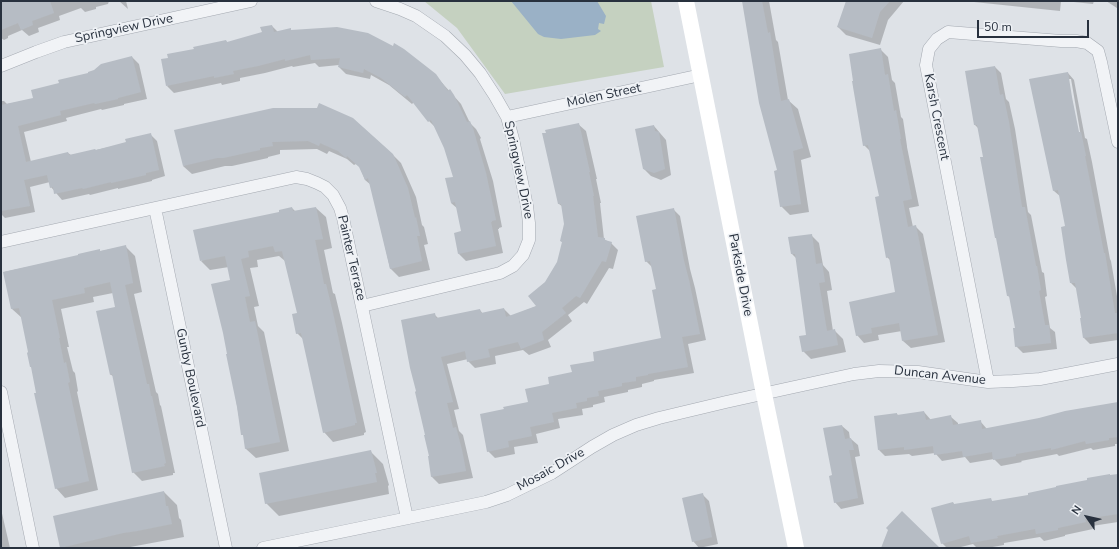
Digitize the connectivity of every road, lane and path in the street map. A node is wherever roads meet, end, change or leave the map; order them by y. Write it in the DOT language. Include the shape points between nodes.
graph roads {
  1 [pos="251,1"];
  2 [pos="376,1"];
  3 [pos="686,1"];
  4 [pos="1,66"];
  5 [pos="701,75"];
  6 [pos="507,116"];
  7 [pos="1118,142"];
  8 [pos="155,208"];
  9 [pos="1,242"];
  10 [pos="362,306"];
  11 [pos="1118,364"];
  12 [pos="988,382"];
  13 [pos="1,392"];
  14 [pos="764,394"];
  15 [pos="407,518"];
  16 [pos="33,548"];
  17 [pos="226,548"];
  18 [pos="263,548"];
  19 [pos="796,548"];
  1 -- 4 [label="street, Springview Drive" via="64,42"];
  2 -- 6 [label="street, Springview Drive" via="416,16 455,45 480,73"];
  3 -- 5 [label="main road, Parkside Drive"];
  5 -- 6 [label="street, Molen Street"];
  5 -- 14 [label="main road, Parkside Drive"];
  6 -- 10 [label="street, Springview Drive" via="529,223 529,240 523,255 513,266 500,273"];
  7 -- 12 [label="street, Karsh Crescent" via="1098,50 1087,43 948,32 937,39 929,49 926,65"];
  8 -- 9 [label="street, Painter Terrace"];
  8 -- 10 [label="street, Painter Terrace" via="296,177 317,183 333,195 340,208"];
  8 -- 17 [label="street, Gunby Boulevard"];
  10 -- 15 [label="street, Painter Terrace"];
  11 -- 12 [label="street, Duncan Avenue" via="1040,379"];
  12 -- 14 [label="street, Duncan Avenue" via="918,372 879,371"];
  13 -- 16 [label="street"];
  14 -- 15 [label="street, Mosaic Drive" via="636,425 613,435 552,473 507,495 486,502"];
  14 -- 19 [label="main road, Parkside Drive"];
  15 -- 18 [label="street, Mosaic Drive"];
}
